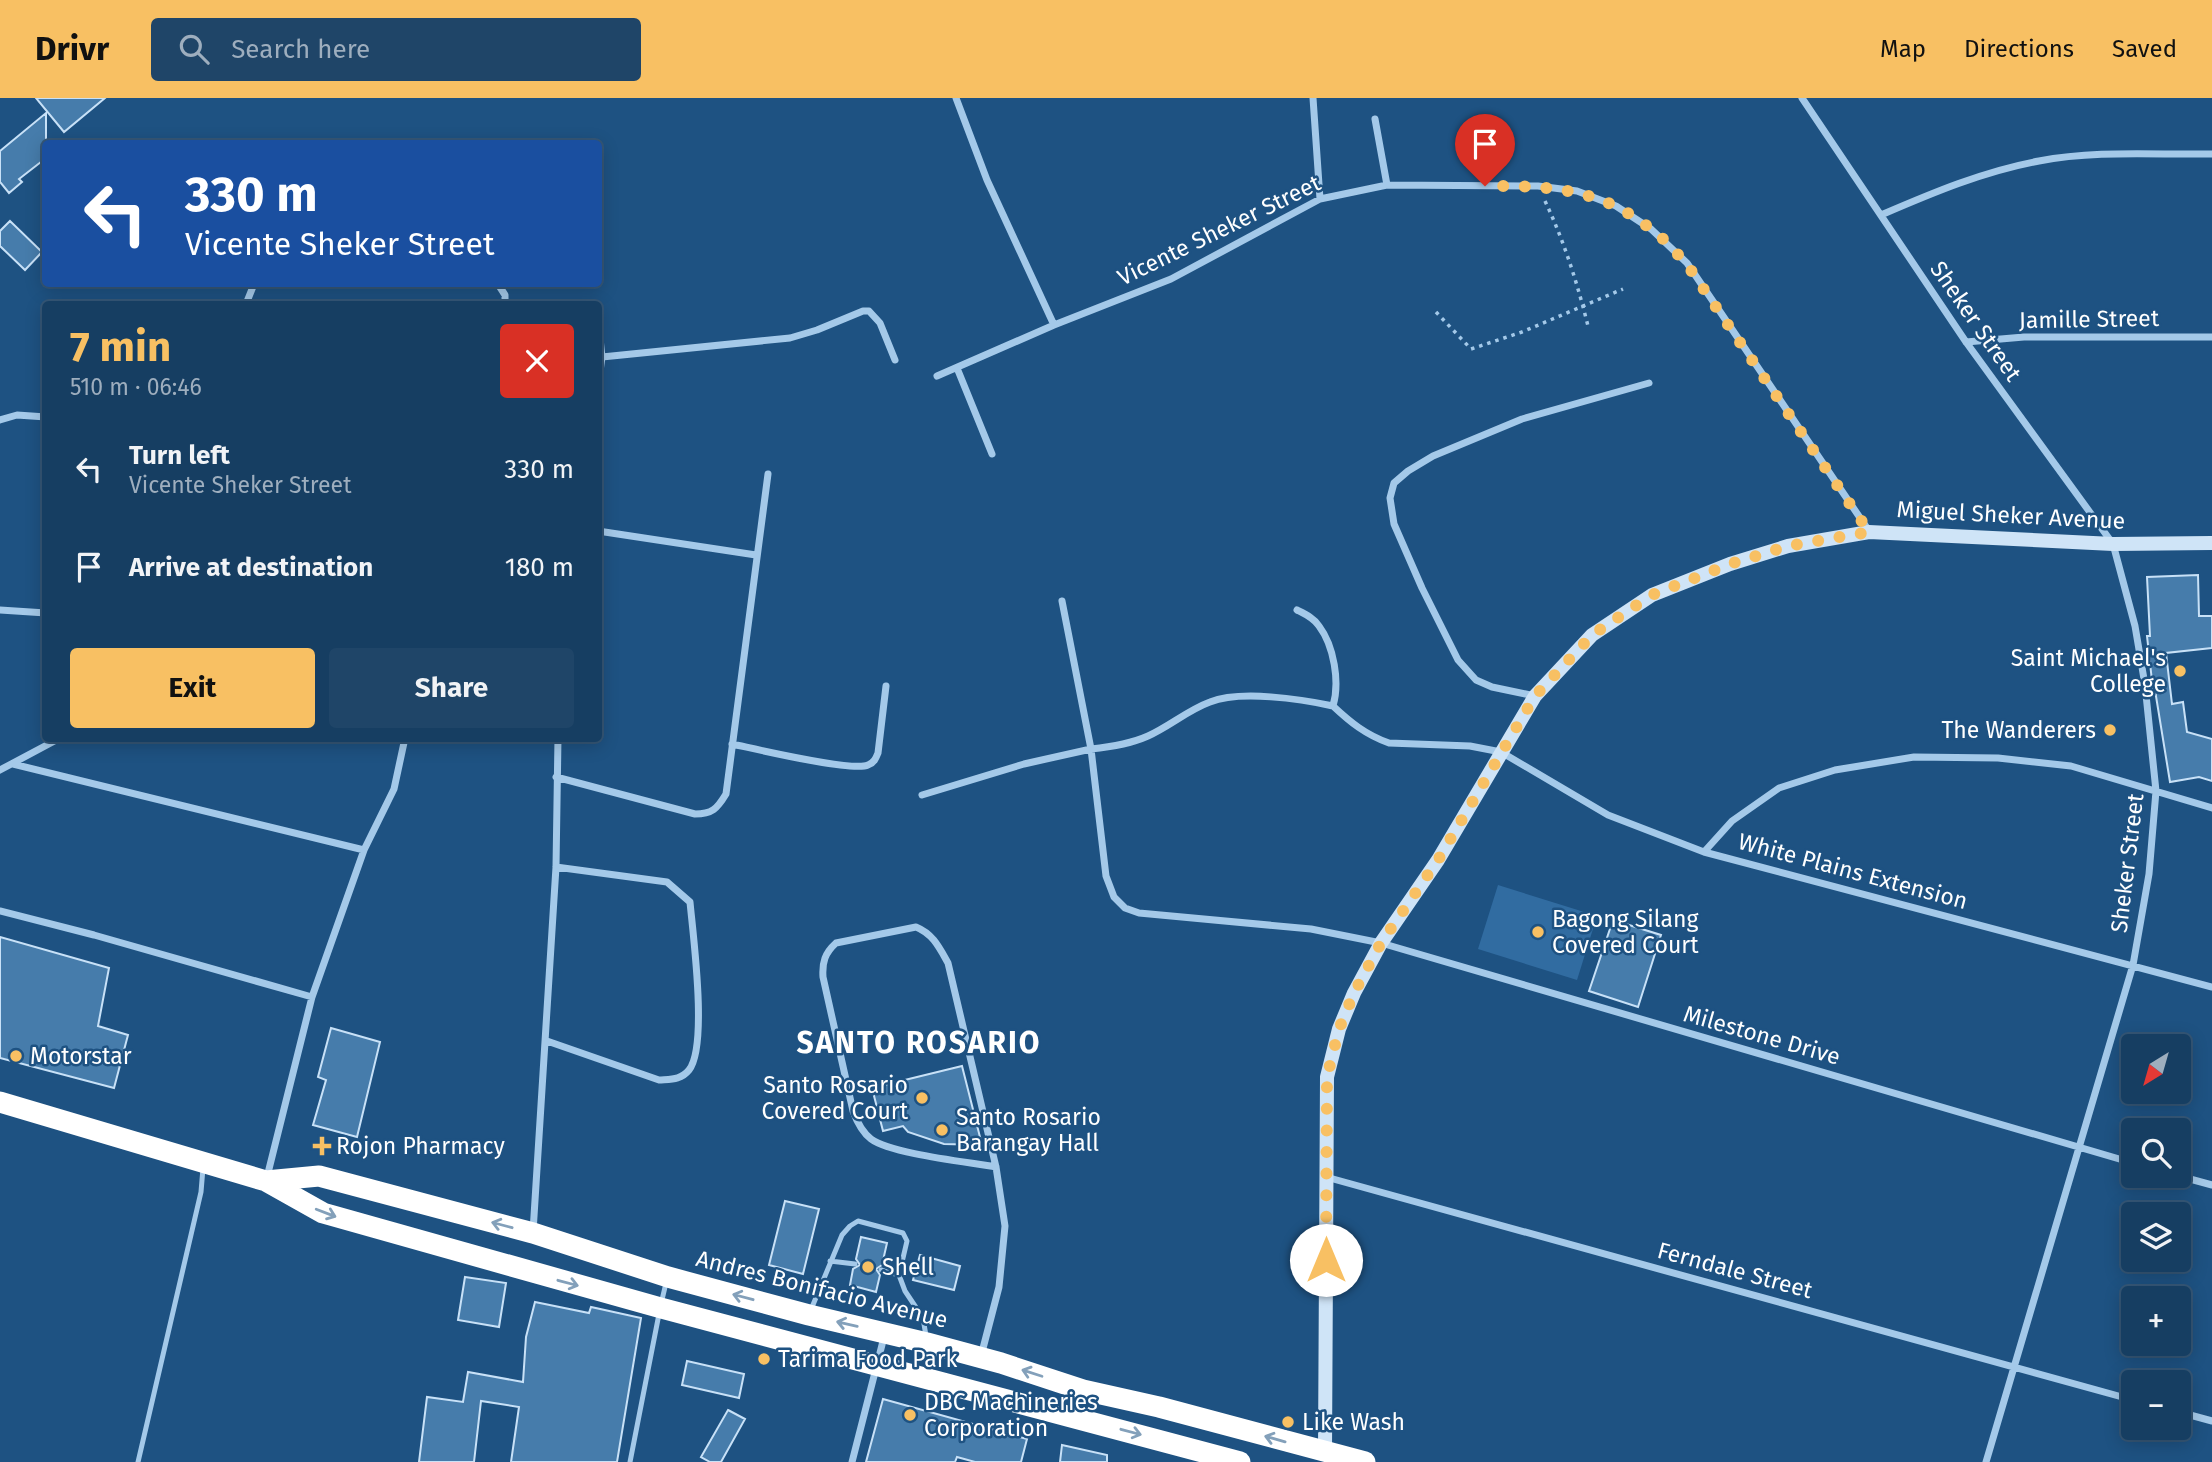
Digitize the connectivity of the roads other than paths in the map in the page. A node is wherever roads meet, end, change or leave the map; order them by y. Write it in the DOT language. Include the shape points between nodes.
graph roads {
  1 [pos="956,98"];
  2 [pos="1313,98"];
  3 [pos="1802,98"];
  4 [pos="1375,119"];
  5 [pos="2212,154"];
  6 [pos="1387,185"];
  7 [pos="1320,199"];
  8 [pos="1881,215"];
  9 [pos="1054,325"];
  10 [pos="2212,337"];
  11 [pos="1966,342"];
  12 [pos="602,357"];
  13 [pos="895,360"];
  14 [pos="957,368"];
  15 [pos="937,376"];
  16 [pos="1649,383"];
  17 [pos="42,417"];
  18 [pos="0,421"];
  19 [pos="992,454"];
  20 [pos="768,474"];
  21 [pos="602,532"];
  22 [pos="1869,532"];
  23 [pos="2212,543"];
  24 [pos="2113,544"];
  25 [pos="756,555"];
  26 [pos="1062,601"];
  27 [pos="0,610"];
  28 [pos="1297,610"];
  29 [pos="42,613"];
  30 [pos="886,686"];
  31 [pos="1535,696"];
  32 [pos="1333,706"];
  33 [pos="53,742"];
  34 [pos="404,742"];
  35 [pos="558,742"];
  36 [pos="732,744"];
  37 [pos="1091,750"];
  38 [pos="1501,752"];
  39 [pos="13,764"];
  40 [pos="0,770"];
  41 [pos="556,777"];
  42 [pos="2156,791"];
  43 [pos="922,795"];
  44 [pos="2212,808"];
  45 [pos="363,850"];
  46 [pos="1704,852"];
  47 [pos="556,867"];
  48 [pos="0,911"];
  49 [pos="1381,943"];
  50 [pos="2133,965"];
  51 [pos="2212,987"];
  52 [pos="312,997"];
  53 [pos="547,1041"];
  54 [pos="0,1102"];
  55 [pos="2077,1148"];
  56 [pos="2121,1160"];
  57 [pos="203,1162"];
  58 [pos="996,1167"];
  59 [pos="1326,1178"];
  60 [pos="2191,1179"];
  61 [pos="266,1181"];
  62 [pos="2212,1185"];
  63 [pos="533,1233"];
  64 [pos="830,1261"];
  65 [pos="855,1264"];
  66 [pos="881,1270"];
  67 [pos="899,1275"];
  68 [pos="668,1277"];
  69 [pos="660,1308"];
  70 [pos="809,1315"];
  71 [pos="885,1333"];
  72 [pos="927,1343"];
  73 [pos="980,1357"];
  74 [pos="876,1364"];
  75 [pos="2015,1367"];
  76 [pos="2121,1397"];
  77 [pos="2191,1415"];
  78 [pos="2212,1421"];
  79 [pos="1324,1457"];
  80 [pos="138,1462"];
  81 [pos="629,1462"];
  82 [pos="852,1462"];
  83 [pos="1240,1462"];
  84 [pos="1364,1462"];
  85 [pos="1986,1462"];
  1 -- 9 [label="street" via="987,180"];
  2 -- 7 [label="street"];
  3 -- 8 [label="street, Sheker Street"];
  4 -- 6 [label="street"];
  5 -- 8 [label="street" via="2126,152 2039,161 1972,179"];
  6 -- 7 [label="street, Vicente Sheker Street"];
  6 -- 22 [label="street, Vicente Sheker Street" via="1538,186 1577,191 1616,206 1651,229 1686,263"];
  7 -- 9 [label="street, Vicente Sheker Street" via="1171,279"];
  8 -- 11 [label="street, Sheker Street"];
  9 -- 14 [label="street, Vicente Sheker Street"];
  10 -- 11 [label="street, Jamille Street" via="2024,337"];
  11 -- 24 [label="street, Sheker Street"];
  12 -- 13 [label="street" via="790,338 869,311 880,323"];
  14 -- 15 [label="street, Vicente Sheker Street"];
  14 -- 19 [label="street"];
  16 -- 31 [label="street" via="1522,419 1433,456 1394,483 1390,498 1394,524 1458,660 1476,680"];
  17 -- 18 [label="street" via="17,415"];
  20 -- 25 [label="street"];
  21 -- 25 [label="street"];
  22 -- 24 [label="street, Miguel Sheker Avenue"];
  22 -- 31 [label="street, Miguel Sheker Avenue" via="1788,546 1652,595 1592,635"];
  23 -- 24 [label="street, Miguel Sheker Avenue"];
  24 -- 42 [label="street, Sheker Street" via="2137,638"];
  25 -- 36 [label="street"];
  26 -- 37 [label="street"];
  27 -- 29 [label="street"];
  28 -- 32 [label="street" via="1319,625 1328,643 1337,692"];
  30 -- 36 [label="street" via="878,753 869,765 842,765"];
  31 -- 38 [label="street, Miguel Sheker Avenue"];
  32 -- 37 [label="street" via="1226,697 1151,735"];
  32 -- 38 [label="street" via="1354,726 1389,743 1471,746"];
  33 -- 39 [label="street"];
  34 -- 45 [label="street" via="394,789"];
  35 -- 41 [label="street"];
  36 -- 41 [label="street" via="726,794 709,814"];
  37 -- 43 [label="street" via="1024,764"];
  37 -- 49 [label="street, Milestone Drive" via="1106,876 1114,897 1125,908 1311,929"];
  38 -- 46 [label="street, White Plains Extension" via="1608,815"];
  38 -- 49 [label="street, Miguel Sheker Avenue" via="1438,860"];
  39 -- 40 [label="street"];
  39 -- 45 [label="street"];
  41 -- 47 [label="street"];
  42 -- 44 [label="street"];
  42 -- 46 [label="street" via="2071,766 1998,758 1914,757 1835,770 1779,788 1732,821"];
  42 -- 50 [label="street, Sheker Street" via="2149,874"];
  45 -- 52 [label="street"];
  46 -- 50 [label="street, White Plains Extension"];
  47 -- 53 [label="street"];
  47 -- 53 [label="street" via="667,882 690,902 697,1054 689,1071 678,1079 659,1080"];
  48 -- 52 [label="street"];
  49 -- 55 [label="street, Milestone Drive"];
  49 -- 59 [label="street, Miguel Sheker Avenue" via="1339,1029 1327,1077"];
  50 -- 51 [label="street, White Plains Extension"];
  50 -- 55 [label="street, Sheker Street"];
  52 -- 61 [label="street"];
  53 -- 63 [label="street"];
  54 -- 57 [label="highway, Andres Bonifacio Avenue"];
  55 -- 56 [label="street, Milestone Drive"];
  55 -- 75 [label="street, Sheker Street"];
  57 -- 61 [label="highway, Andres Bonifacio Avenue"];
  57 -- 80 [label="lane" via="201,1192"];
  58 -- 58 [label="street" via="948,963 937,942 916,927 836,943 822,963 823,977 859,1126 888,1148"];
  58 -- 73 [label="street" via="1005,1226 999,1287"];
  59 -- 75 [label="street, Ferndale Street"];
  59 -- 79 [label="street, Miguel Sheker Avenue"];
  60 -- 62 [label="street"];
  63 -- 61 [label="highway, Andres Bonifacio Avenue, one-way" via="319,1176"];
  61 -- 69 [label="highway, Andres Bonifacio Avenue, one-way" via="323,1213"];
  63 -- 68 [label="highway, Andres Bonifacio Avenue"];
  64 -- 65 [label="lane"];
  64 -- 67 [label="lane" via="842,1235 858,1221 903,1233 907,1241"];
  64 -- 70 [label="lane"];
  66 -- 67 [label="lane"];
  67 -- 72 [label="lane" via="923,1318"];
  68 -- 69 [label="lane"];
  70 -- 68 [label="highway, Andres Bonifacio Avenue, one-way"];
  69 -- 74 [label="highway, Andres Bonifacio Avenue"];
  69 -- 81 [label="lane"];
  71 -- 70 [label="highway, Andres Bonifacio Avenue, one-way"];
  71 -- 72 [label="highway, Andres Bonifacio Avenue"];
  71 -- 74 [label="street"];
  72 -- 73 [label="highway, Andres Bonifacio Avenue"];
  79 -- 73 [label="highway, Andres Bonifacio Avenue, one-way"];
  74 -- 82 [label="street"];
  74 -- 83 [label="highway, Andres Bonifacio Avenue, one-way"];
  75 -- 76 [label="street, Ferndale Street"];
  75 -- 85 [label="street, Sheker Street"];
  77 -- 78 [label="street"];
  79 -- 84 [label="highway, Andres Bonifacio Avenue"];
}
